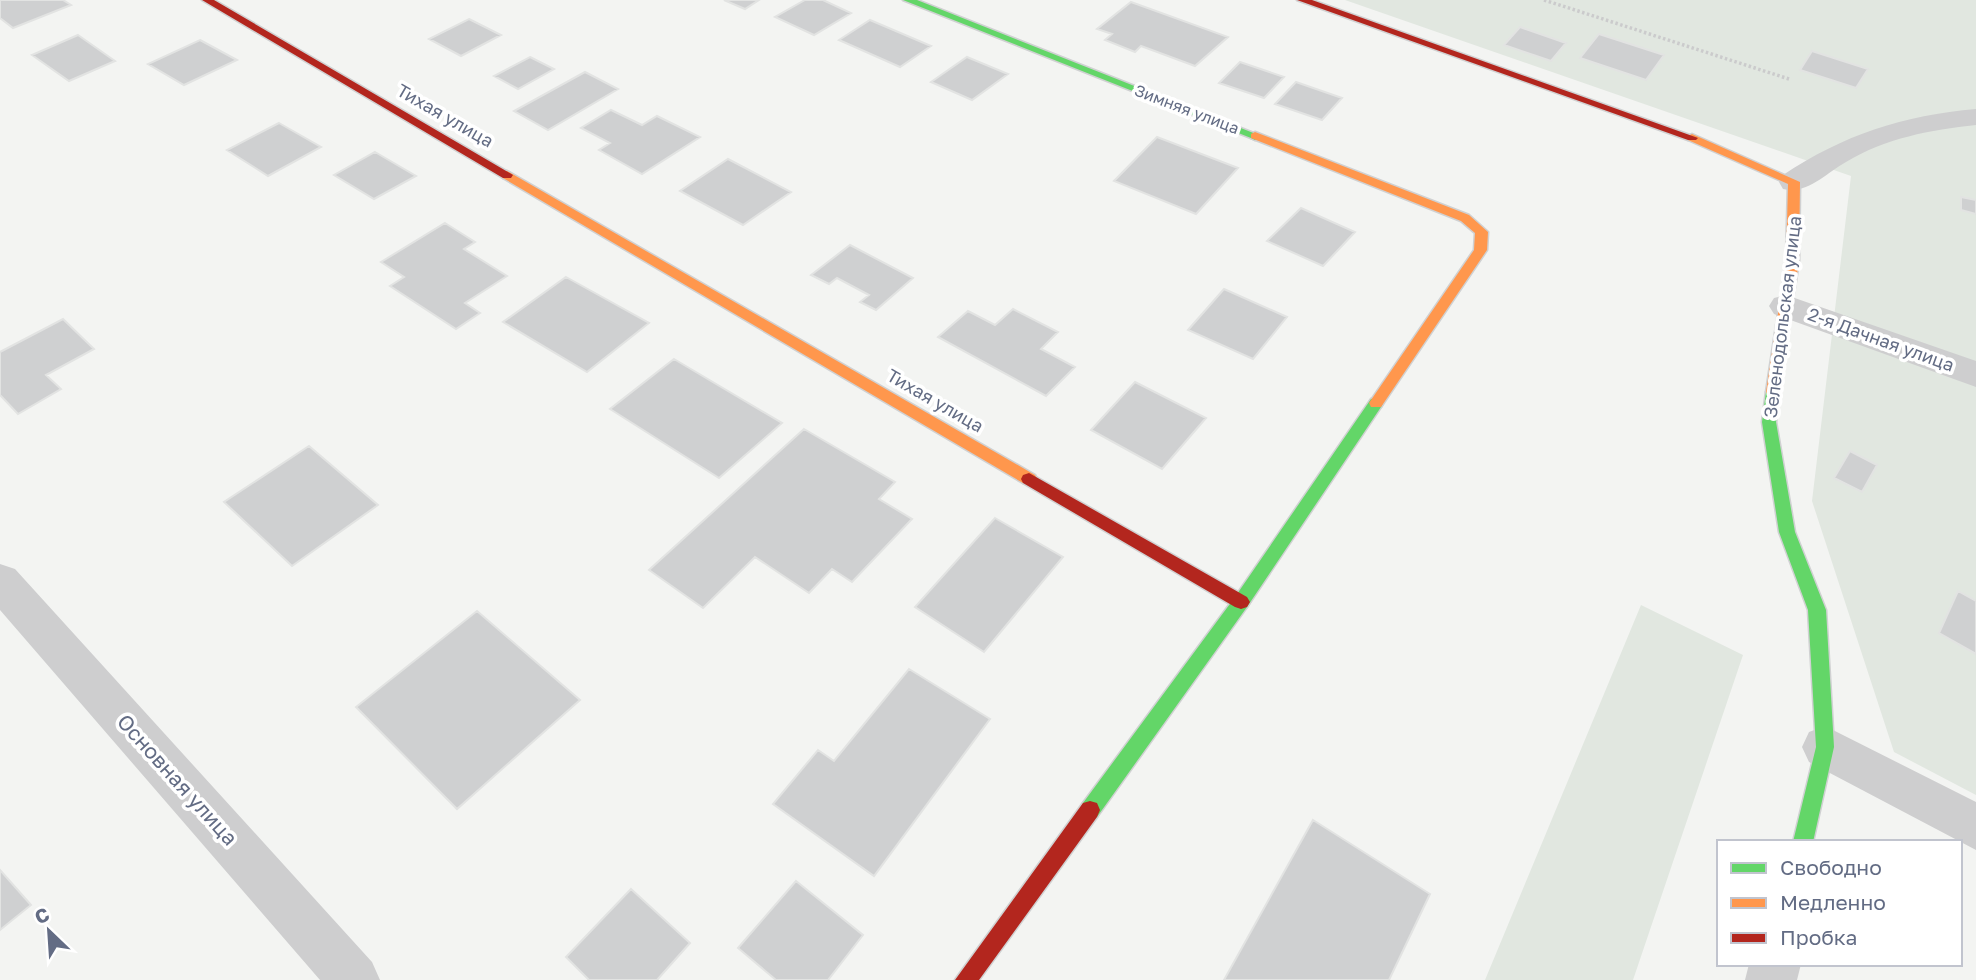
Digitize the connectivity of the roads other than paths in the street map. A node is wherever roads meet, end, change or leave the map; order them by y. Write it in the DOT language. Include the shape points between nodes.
graph roads {
  1 [pos="207,0"];
  2 [pos="908,0"];
  3 [pos="1302,0"];
  4 [pos="1976,117"];
  5 [pos="1794,182"];
  6 [pos="1786,306"];
  7 [pos="1976,374"];
  8 [pos="0,581"];
  9 [pos="1241,602"];
  10 [pos="1825,747"];
  11 [pos="1976,827"];
  12 [pos="1803,840"];
  13 [pos="354,980"];
  14 [pos="965,980"];
  1 -- 9 [label="street, Тихая улица"];
  2 -- 9 [label="street, Зимняя улица" via="1465,218 1482,232 1480,250"];
  3 -- 5 [label="street" via="1682,133"];
  4 -- 5 [label="street" via="1889,131 1824,159"];
  5 -- 6 [label="street, Зеленодольская улица" via="1796,207"];
  6 -- 7 [label="street, 2-я Дачная улица"];
  6 -- 10 [label="street, Зеленодольская улица" via="1769,422 1787,532 1817,610"];
  8 -- 13 [label="street, Основная улица"];
  9 -- 14 [label="street"];
  10 -- 11 [label="street"];
  10 -- 12 [label="street, Зеленодольская улица"];
}
